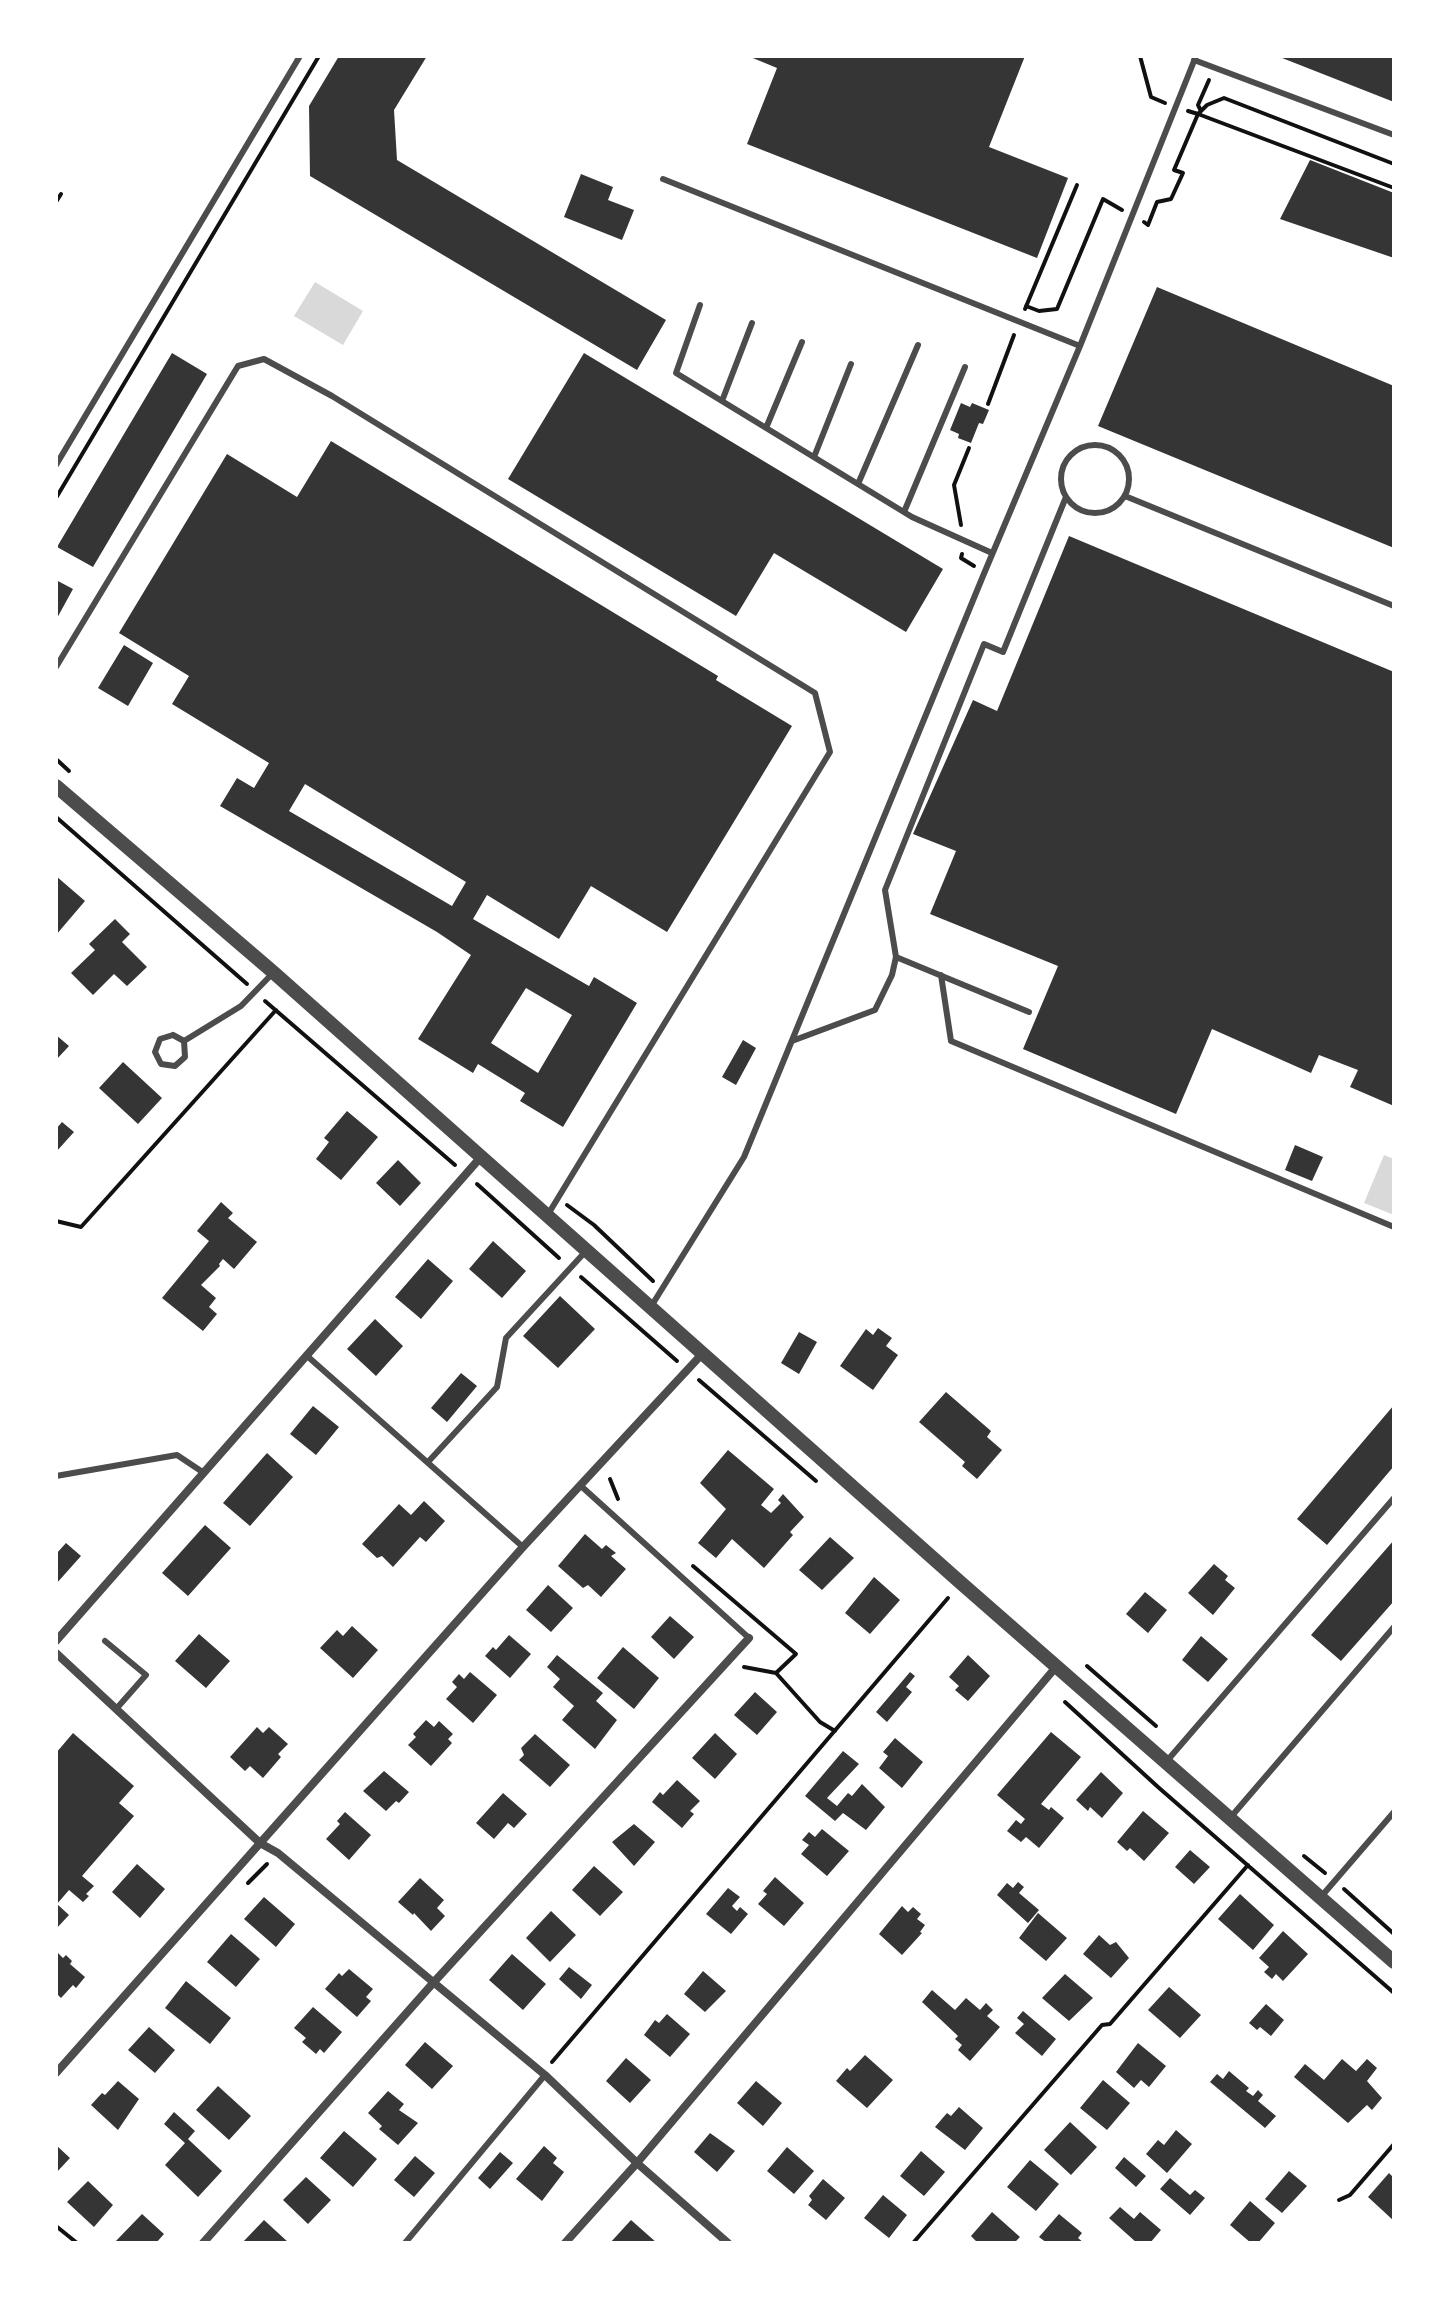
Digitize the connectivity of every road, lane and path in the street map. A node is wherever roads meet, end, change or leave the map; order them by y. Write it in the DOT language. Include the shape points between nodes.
graph roads {
  1 [pos="300,56"];
  2 [pos="319,56"];
  3 [pos="1195,58"];
  4 [pos="1214,68"];
  5 [pos="1201,111"];
  6 [pos="1394,135"];
  7 [pos="1394,164"];
  8 [pos="663,179"];
  9 [pos="1077,185"];
  10 [pos="1394,188"];
  11 [pos="61,194"];
  12 [pos="56,202"];
  13 [pos="700,305"];
  14 [pos="1020,322"];
  15 [pos="752,323"];
  16 [pos="802,342"];
  17 [pos="918,345"];
  18 [pos="1080,346"];
  19 [pos="851,364"];
  20 [pos="965,367"];
  21 [pos="722,401"];
  22 [pos="988,404"];
  23 [pos="766,428"];
  24 [pos="969,448"];
  25 [pos="814,457"];
  26 [pos="56,465"];
  27 [pos="858,484"];
  28 [pos="1125,496"];
  29 [pos="1066,497"];
  30 [pos="56,498"];
  31 [pos="904,512"];
  32 [pos="964,540"];
  33 [pos="992,553"];
  34 [pos="974,572"];
  35 [pos="1394,606"];
  36 [pos="56,667"];
  37 [pos="56,786"];
  38 [pos="56,817"];
  39 [pos="896,957"];
  40 [pos="273,972"];
  41 [pos="941,975"];
  42 [pos="255,991"];
  43 [pos="276,1010"];
  44 [pos="1029,1012"];
  45 [pos="184,1041"];
  46 [pos="792,1041"];
  47 [pos="480,1158"];
  48 [pos="465,1174"];
  49 [pos="547,1216"];
  50 [pos="56,1221"];
  51 [pos="1394,1227"];
  52 [pos="586,1251"];
  53 [pos="570,1268"];
  54 [pos="652,1307"];
  55 [pos="703,1353"];
  56 [pos="306,1355"];
  57 [pos="687,1370"];
  58 [pos="428,1462"];
  59 [pos="204,1473"];
  60 [pos="56,1476"];
  61 [pos="817,1483"];
  62 [pos="581,1486"];
  63 [pos="1394,1498"];
  64 [pos="523,1547"];
  65 [pos="690,1563"];
  66 [pos="948,1598"];
  67 [pos="1394,1627"];
  68 [pos="749,1638"];
  69 [pos="56,1641"];
  70 [pos="105,1641"];
  71 [pos="56,1653"];
  72 [pos="729,1659"];
  73 [pos="1056,1667"];
  74 [pos="776,1673"];
  75 [pos="1043,1681"];
  76 [pos="117,1708"];
  77 [pos="835,1731"];
  78 [pos="1166,1762"];
  79 [pos="1394,1812"];
  80 [pos="1230,1818"];
  81 [pos="260,1843"];
  82 [pos="278,1853"];
  83 [pos="1248,1865"];
  84 [pos="245,1886"];
  85 [pos="1320,1898"];
  86 [pos="1394,1962"];
  87 [pos="434,1982"];
  88 [pos="1394,1993"];
  89 [pos="56,2073"];
  90 [pos="545,2075"];
  91 [pos="1394,2144"];
  92 [pos="637,2163"];
  93 [pos="1339,2200"];
  94 [pos="56,2226"];
  95 [pos="77,2243"];
  96 [pos="203,2243"];
  97 [pos="405,2243"];
  98 [pos="565,2243"];
  99 [pos="728,2243"];
  100 [pos="913,2243"];
  1 -- 26 [label="lane"];
  2 -- 30 [label="path"];
  3 -- 4 [label="lane"];
  3 -- 18 [label="lane"];
  4 -- 5 [label="path" via="1198,105"];
  4 -- 6 [label="lane"];
  5 -- 7 [label="path" via="1224,98"];
  5 -- 10 [label="path" via="1198,114"];
  8 -- 14 [label="lane"];
  9 -- 14 [label="path"];
  11 -- 12 [label="path"];
  13 -- 21 [label="lane" via="676,373"];
  14 -- 18 [label="lane"];
  14 -- 22 [label="path"];
  15 -- 21 [label="lane"];
  16 -- 23 [label="lane"];
  17 -- 27 [label="lane"];
  18 -- 33 [label="lane"];
  19 -- 25 [label="lane"];
  20 -- 31 [label="lane"];
  21 -- 23 [label="lane"];
  23 -- 25 [label="lane"];
  24 -- 32 [label="path" via="954,485"];
  25 -- 27 [label="lane"];
  27 -- 31 [label="lane"];
  28 -- 29 [label="lane" via="1096,514 1073,506"];
  28 -- 29 [label="lane" via="1125,463 1099,445 1078,450 1064,465 1061,486"];
  28 -- 35 [label="lane"];
  29 -- 39 [label="lane" via="1003,652 984,644 885,890"];
  31 -- 32 [label="lane"];
  32 -- 33 [label="lane"];
  32 -- 34 [label="path" via="961,558"];
  33 -- 46 [label="lane"];
  36 -- 49 [label="lane" via="238,366 264,359 815,693 830,752"];
  37 -- 40 [label="street"];
  38 -- 42 [label="path"];
  39 -- 41 [label="lane"];
  39 -- 46 [label="lane" via="875,1010"];
  40 -- 42 [label="lane"];
  40 -- 47 [label="street"];
  41 -- 44 [label="lane"];
  41 -- 51 [label="lane" via="951,1041"];
  42 -- 43 [label="path"];
  42 -- 45 [label="lane" via="241,1006"];
  43 -- 48 [label="path"];
  43 -- 50 [label="path" via="81,1227"];
  45 -- 45 [label="lane" via="173,1035 160,1039 155,1052 161,1064 175,1066 185,1057"];
  46 -- 54 [label="lane" via="744,1157"];
  47 -- 48 [label="street"];
  47 -- 49 [label="street"];
  48 -- 53 [label="path"];
  48 -- 56 [label="street"];
  49 -- 52 [label="street"];
  52 -- 53 [label="lane"];
  52 -- 54 [label="street"];
  53 -- 57 [label="path"];
  53 -- 58 [label="lane" via="506,1338 497,1387"];
  54 -- 55 [label="street"];
  55 -- 57 [label="street"];
  55 -- 73 [label="street"];
  56 -- 58 [label="lane"];
  56 -- 59 [label="street"];
  57 -- 61 [label="path"];
  57 -- 62 [label="street"];
  58 -- 64 [label="lane"];
  59 -- 60 [label="lane" via="177,1455"];
  59 -- 69 [label="street"];
  62 -- 64 [label="street"];
  62 -- 68 [label="lane"];
  63 -- 78 [label="lane"];
  64 -- 81 [label="street"];
  65 -- 74 [label="path" via="796,1654"];
  66 -- 77 [label="path"];
  67 -- 80 [label="lane"];
  68 -- 72 [label="street"];
  70 -- 76 [label="lane" via="146,1675"];
  71 -- 76 [label="street"];
  72 -- 74 [label="path" via="738,1666"];
  72 -- 87 [label="street"];
  73 -- 75 [label="street"];
  73 -- 78 [label="street"];
  74 -- 77 [label="path" via="820,1722"];
  75 -- 83 [label="path"];
  75 -- 92 [label="street"];
  76 -- 81 [label="street"];
  77 -- 90 [label="path"];
  78 -- 80 [label="street"];
  79 -- 85 [label="lane"];
  80 -- 85 [label="street"];
  81 -- 82 [label="street"];
  81 -- 89 [label="street"];
  82 -- 84 [label="path"];
  82 -- 87 [label="street"];
  83 -- 88 [label="path"];
  83 -- 100 [label="path"];
  85 -- 86 [label="street"];
  87 -- 90 [label="street"];
  87 -- 96 [label="street"];
  90 -- 92 [label="street"];
  90 -- 97 [label="lane"];
  91 -- 93 [label="path" via="1350,2195"];
  92 -- 98 [label="street"];
  92 -- 99 [label="street"];
  94 -- 95 [label="path"];
}
